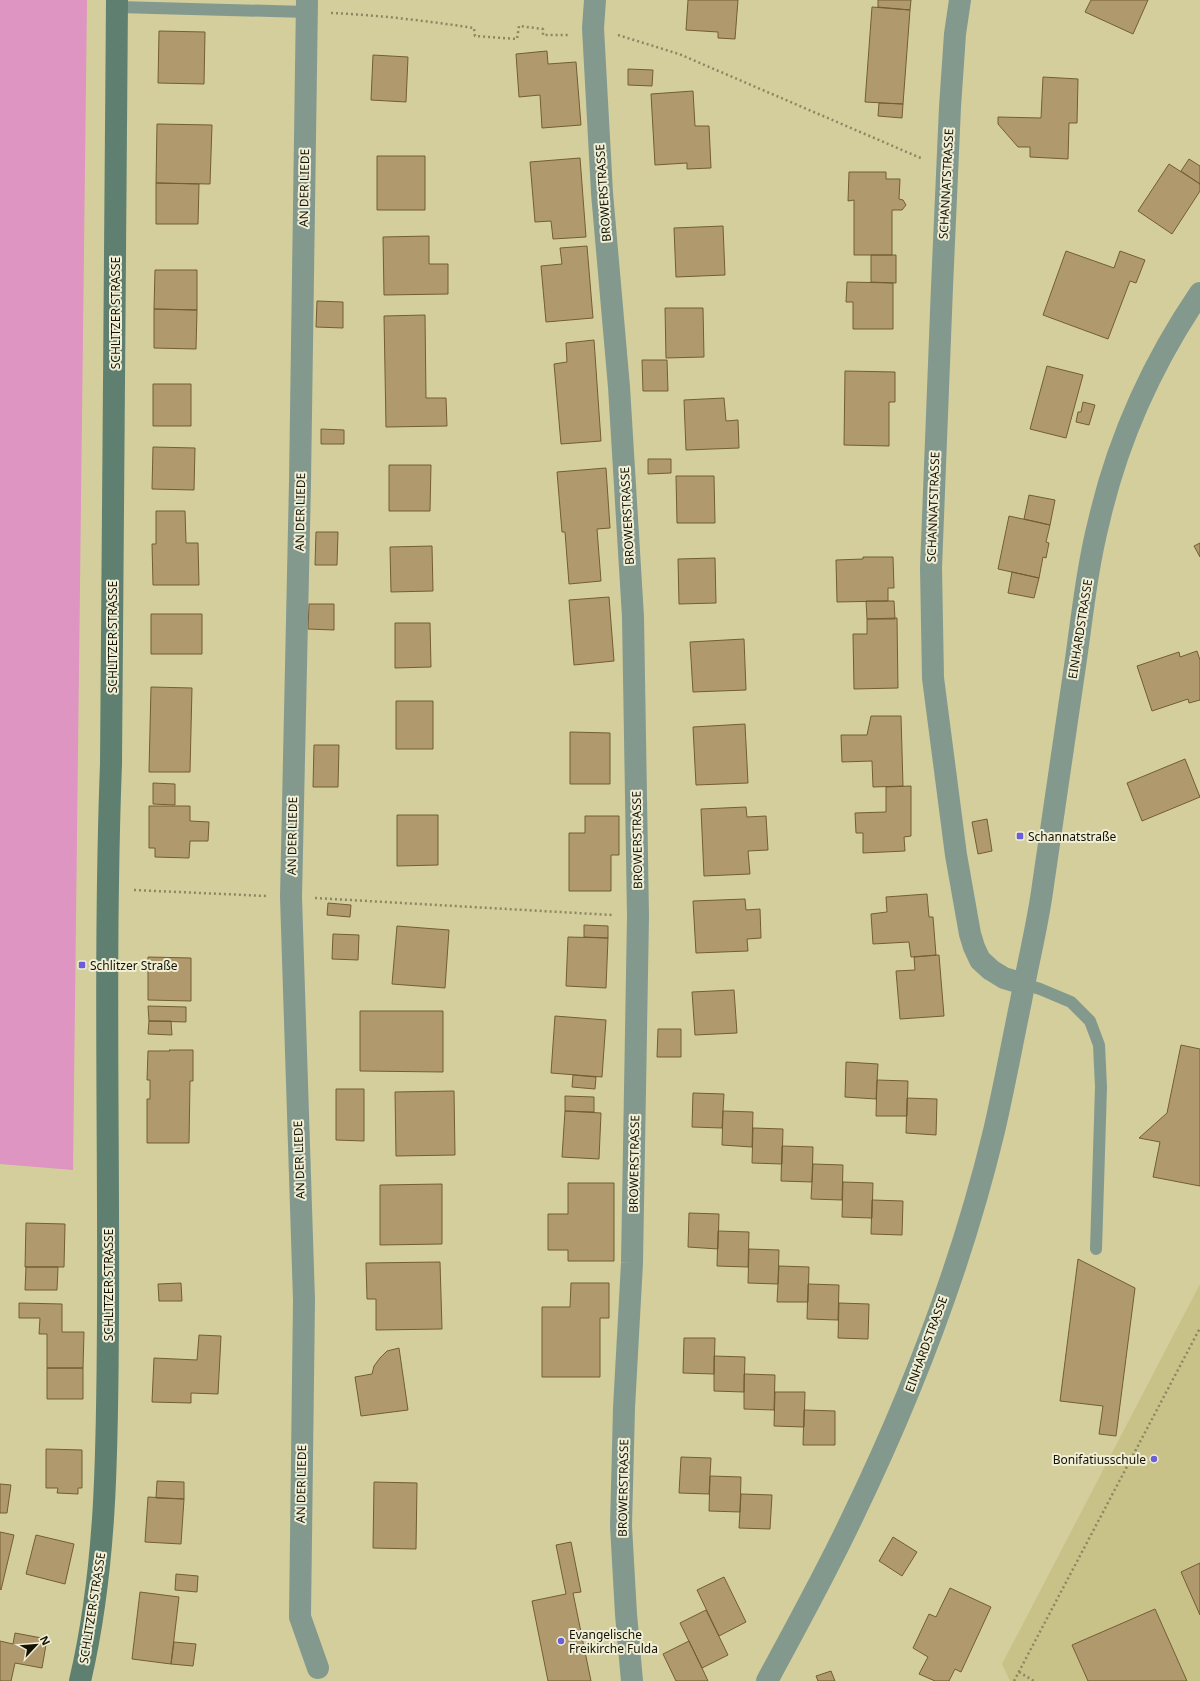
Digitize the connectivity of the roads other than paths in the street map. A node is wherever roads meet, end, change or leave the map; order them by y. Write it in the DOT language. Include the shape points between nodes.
graph roads {
  1 [pos="595,0"];
  2 [pos="960,0"];
  3 [pos="117,3"];
  4 [pos="307,6"];
  5 [pos="1200,293"];
  6 [pos="1024,984"];
  7 [pos="1096,1249"];
  8 [pos="318,1668"];
  9 [pos="80,1681"];
  10 [pos="632,1681"];
  11 [pos="767,1681"];
  1 -- 10 [label="street, BROWERSTRASSE" via="593,28 602,193 619,387 633,617 638,916 632,1263 621,1526"];
  2 -- 6 [label="street, SCHANNATSTRASSE" via="955,34 947,170 931,568 933,678 956,855 974,948 980,960 991,970 1004,978"];
  3 -- 4 [label="lane"];
  3 -- 9 [label="main road, SCHLITZER STRASSE" via="111,756 107,889 107,1473 94,1608"];
  4 -- 8 [label="street, AN DER LIEDE" via="300,482 290,897 304,1300 300,1617"];
  5 -- 6 [label="street, EINHARDSTRASSE" via="1163,353 1142,394 1110,479 1099,521 1090,563 1038,920"];
  6 -- 7 [label="lane" via="1071,1002 1090,1021 1099,1045 1101,1087"];
  6 -- 11 [label="street, EINHARDSTRASSE" via="994,1130 954,1266 922,1358 894,1427 851,1520"];
}
